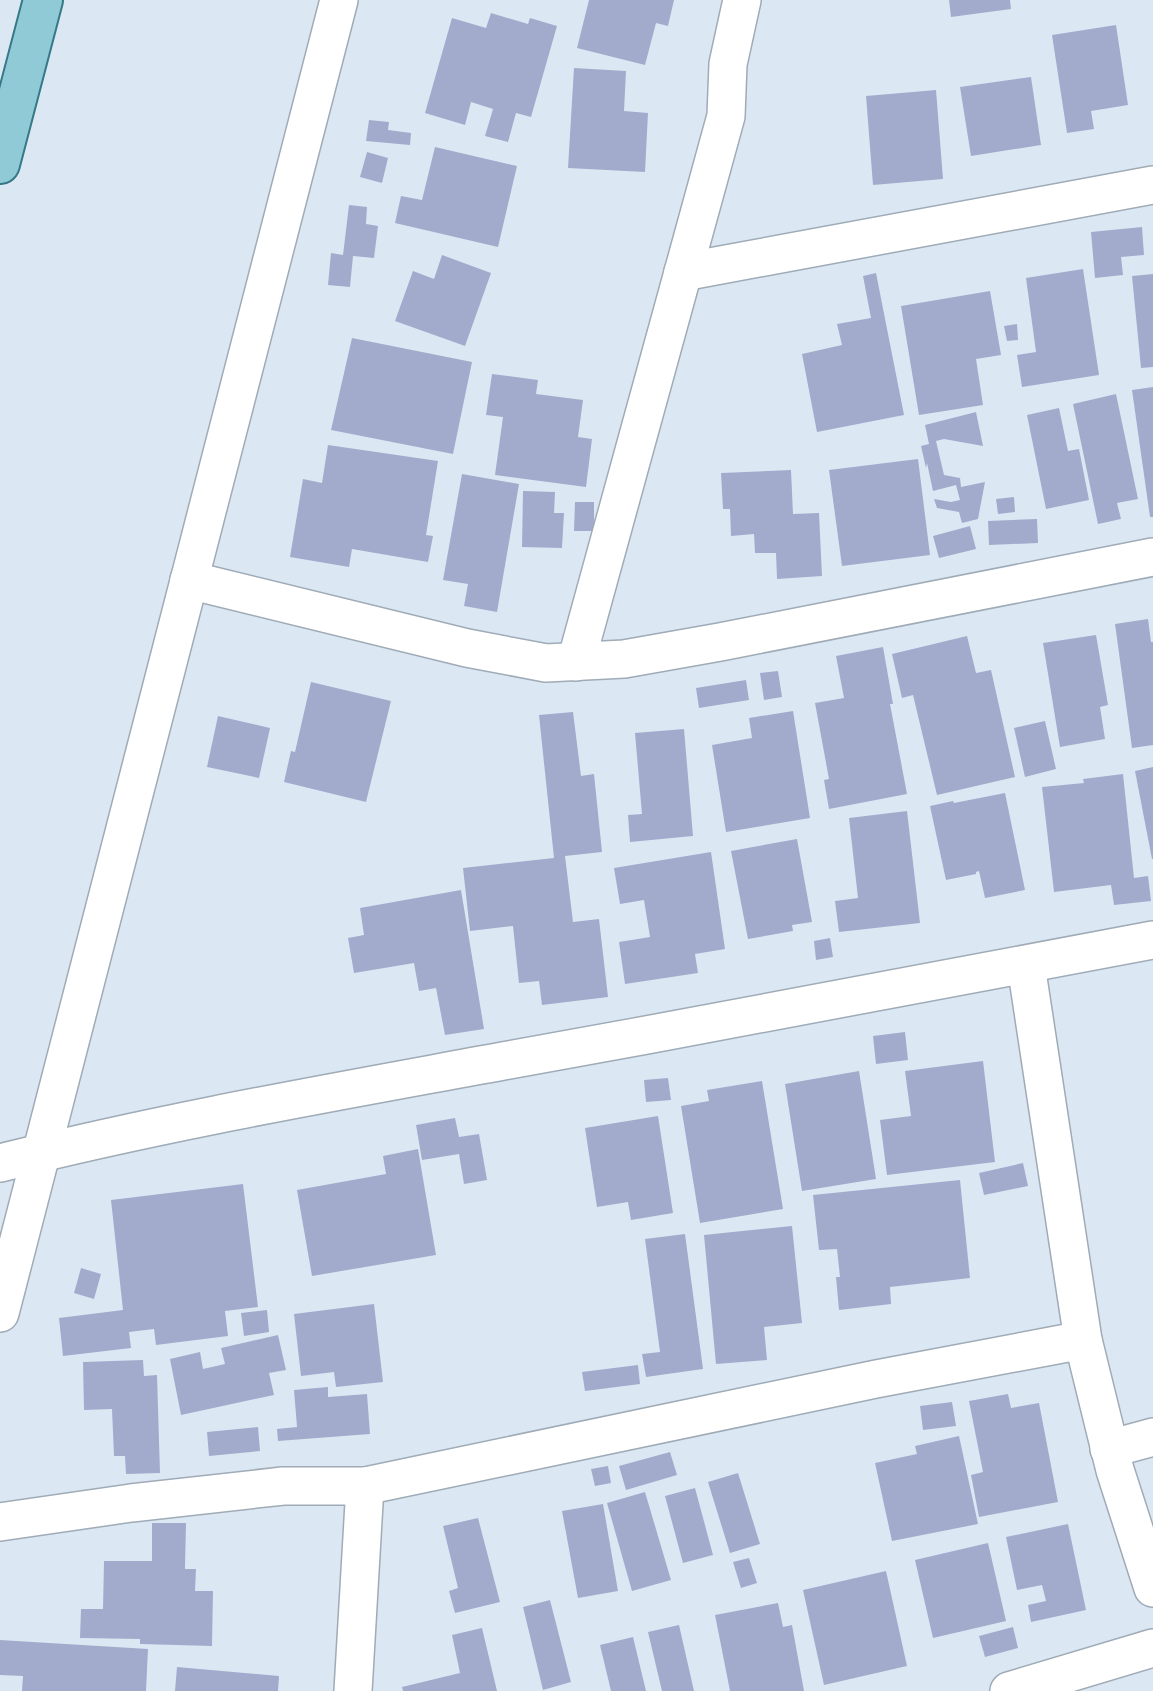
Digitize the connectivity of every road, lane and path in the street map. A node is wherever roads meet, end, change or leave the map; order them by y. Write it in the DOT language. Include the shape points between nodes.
graph roads {
  1 [pos="43,0"];
  2 [pos="339,0"];
  3 [pos="742,0"];
  4 [pos="0,164"];
  5 [pos="1153,185"];
  6 [pos="683,272"];
  7 [pos="1153,556"];
  8 [pos="189,580"];
  9 [pos="576,662"];
  10 [pos="1153,940"];
  11 [pos="1026,965"];
  12 [pos="41,1152"];
  13 [pos="0,1163"];
  14 [pos="0,1313"];
  15 [pos="1083,1339"];
  16 [pos="1153,1437"];
  17 [pos="1110,1449"];
  18 [pos="365,1486"];
  19 [pos="0,1522"];
  20 [pos="1153,1588"];
  21 [pos="1153,1648"];
  22 [pos="353,1691"];
  23 [pos="1009,1691"];
  1 -- 4 [label="main road"];
  2 -- 8 [label="street"];
  3 -- 6 [label="street" via="727,64 726,117"];
  5 -- 6 [label="street"];
  6 -- 9 [label="street"];
  7 -- 9 [label="street" via="720,642 624,659"];
  8 -- 9 [label="street" via="467,648 546,663"];
  8 -- 12 [label="street"];
  10 -- 11 [label="street"];
  11 -- 12 [label="street" via="338,1091"];
  11 -- 15 [label="street"];
  12 -- 13 [label="street"];
  12 -- 14 [label="street"];
  15 -- 17 [label="street"];
  15 -- 18 [label="street"];
  16 -- 17 [label="street"];
  17 -- 20 [label="street"];
  18 -- 19 [label="street" via="283,1486"];
  18 -- 22 [label="street"];
  21 -- 23 [label="street"];
}
